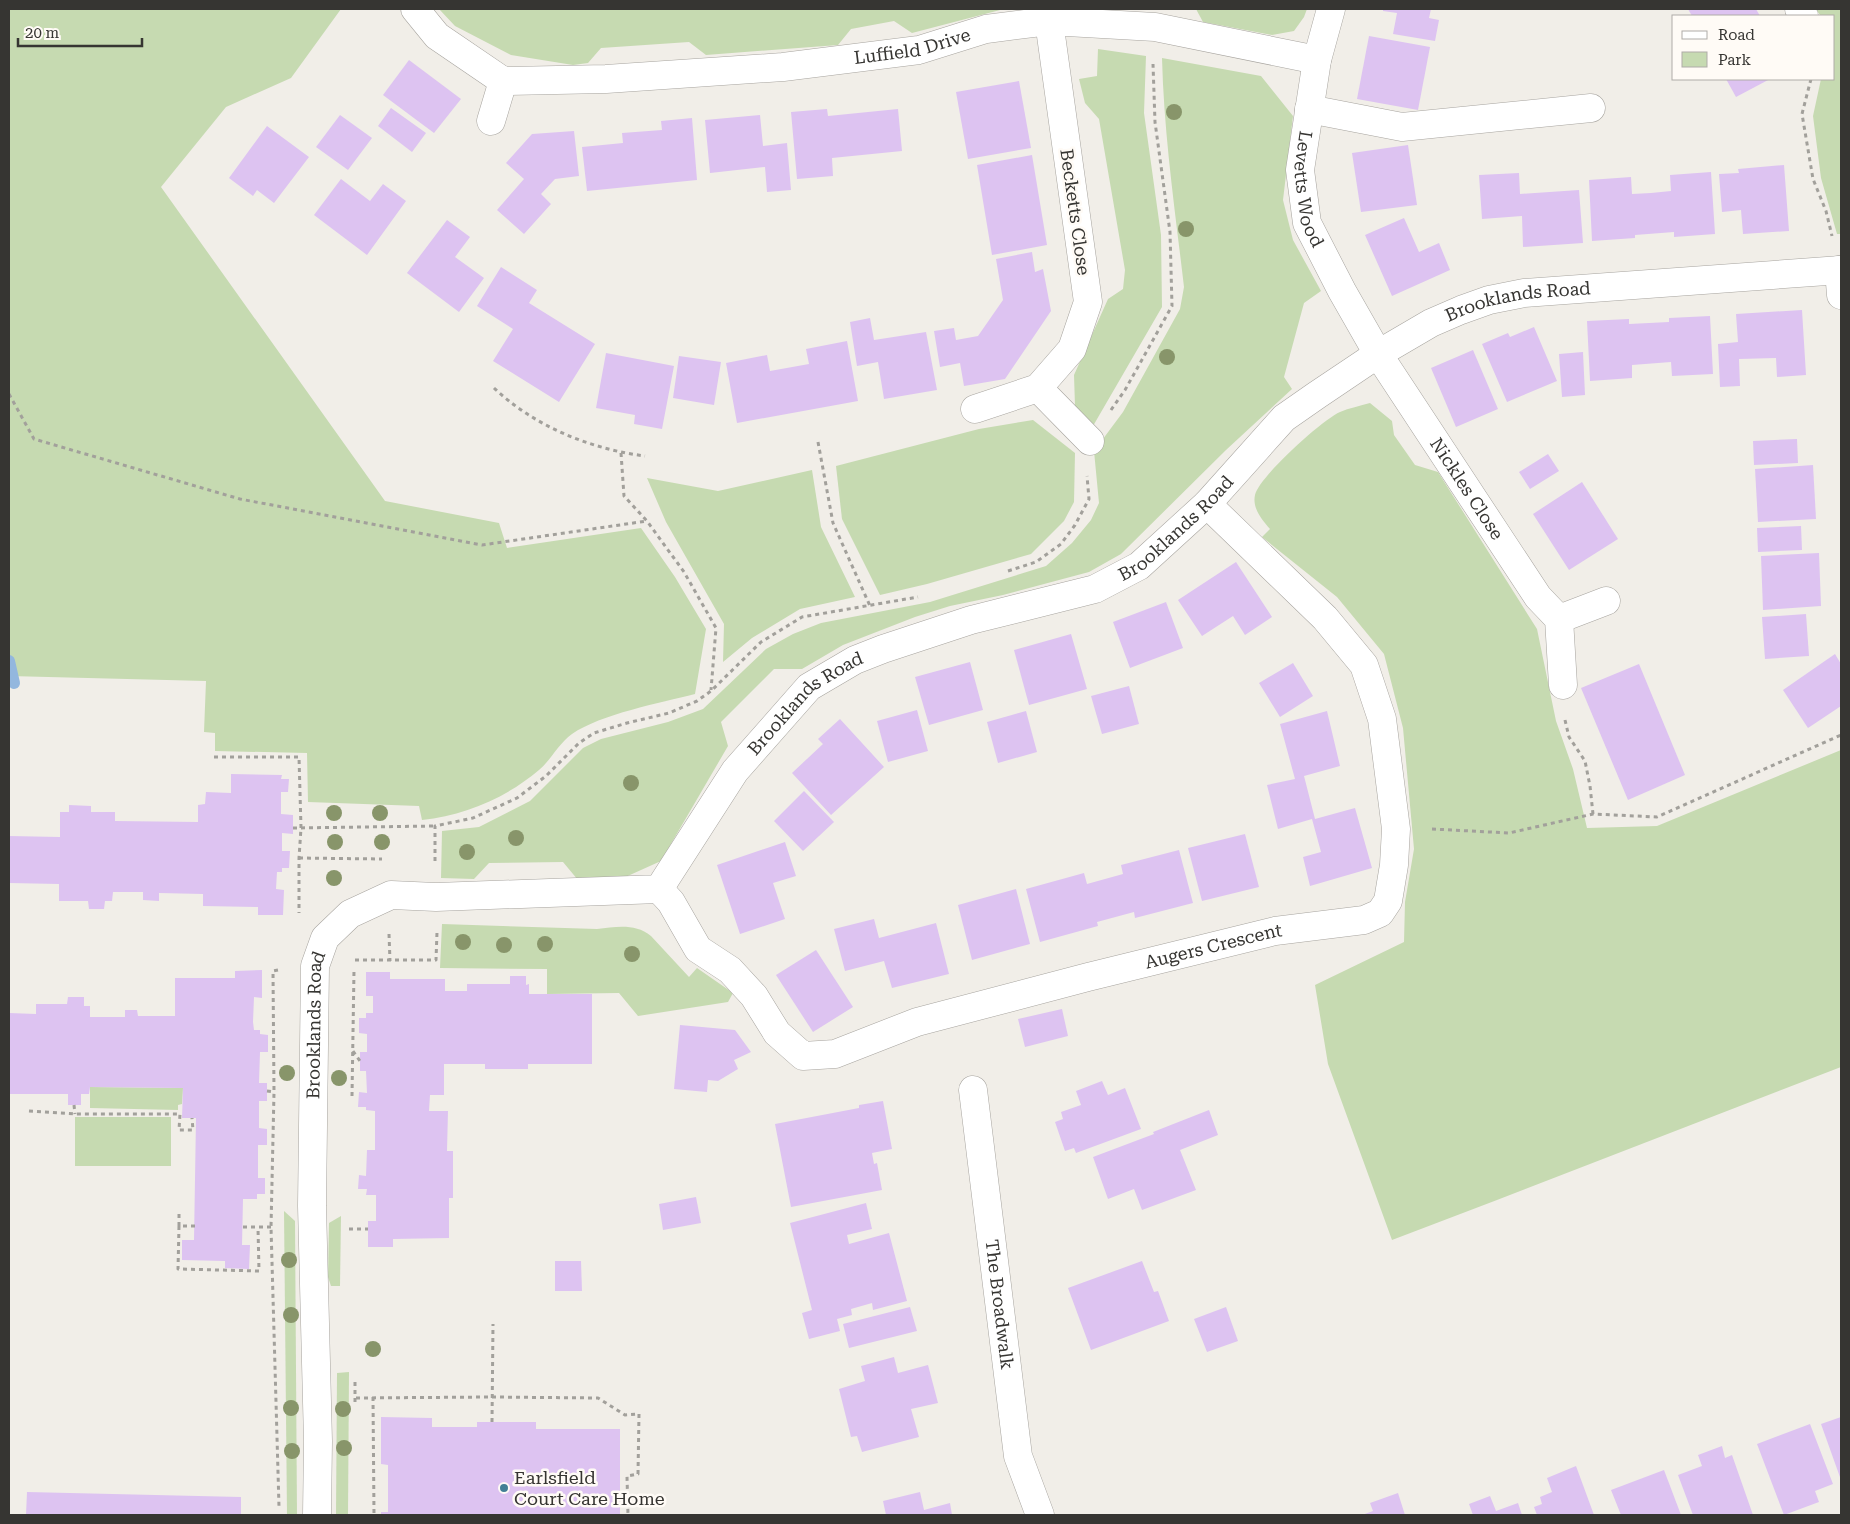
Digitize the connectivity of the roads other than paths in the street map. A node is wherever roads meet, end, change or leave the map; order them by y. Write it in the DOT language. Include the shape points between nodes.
graph roads {
  1 [pos="415,9"];
  2 [pos="1331,9"];
  3 [pos="1049,21"];
  4 [pos="1317,60"];
  5 [pos="503,81"];
  6 [pos="1591,108"];
  7 [pos="1310,109"];
  8 [pos="491,121"];
  9 [pos="1841,278"];
  10 [pos="1378,354"];
  11 [pos="1038,388"];
  12 [pos="975,409"];
  13 [pos="1090,441"];
  14 [pos="1207,504"];
  15 [pos="1606,601"];
  16 [pos="1559,619"];
  17 [pos="1563,685"];
  18 [pos="659,889"];
  19 [pos="973,1090"];
  20 [pos="317,1515"];
  21 [pos="1040,1515"];
  1 -- 5 [label="street" via="437,36"];
  2 -- 4 [label="street, Levetts Wood"];
  3 -- 4 [label="street, Luffield Drive" via="1155,28"];
  3 -- 5 [label="street, Luffield Drive" via="986,30 919,50 783,66 606,80"];
  3 -- 11 [label="street, Becketts Close" via="1088,302 1072,350"];
  4 -- 7 [label="street, Levetts Wood"];
  5 -- 8 [label="street"];
  6 -- 7 [label="street" via="1402,127"];
  7 -- 10 [label="street, Levetts Wood" via="1300,170 1307,222"];
  9 -- 10 [label="street, Brooklands Road" via="1524,293 1461,310 1431,323"];
  10 -- 14 [label="street, Brooklands Road" via="1284,418"];
  10 -- 16 [label="street, Nickles Close" via="1538,597"];
  11 -- 12 [label="street, Becketts Close"];
  11 -- 13 [label="street"];
  14 -- 18 [label="street, Brooklands Road" via="1139,566 1095,589 972,620 909,640 855,660 809,687 735,771"];
  14 -- 18 [label="street, Augers Crescent" via="1325,618 1364,665 1382,719 1396,829 1388,901 1380,913 1364,920 1275,931 1088,977 917,1022 835,1054 802,1056 777,1033 754,996 730,970 698,949 671,902"];
  15 -- 16 [label="street"];
  16 -- 17 [label="street"];
  18 -- 20 [label="street, Brooklands Road" via="436,897 392,895 350,914 325,938 315,966 312,1206"];
  19 -- 21 [label="street, The Broadwalk" via="1018,1456"];
}
